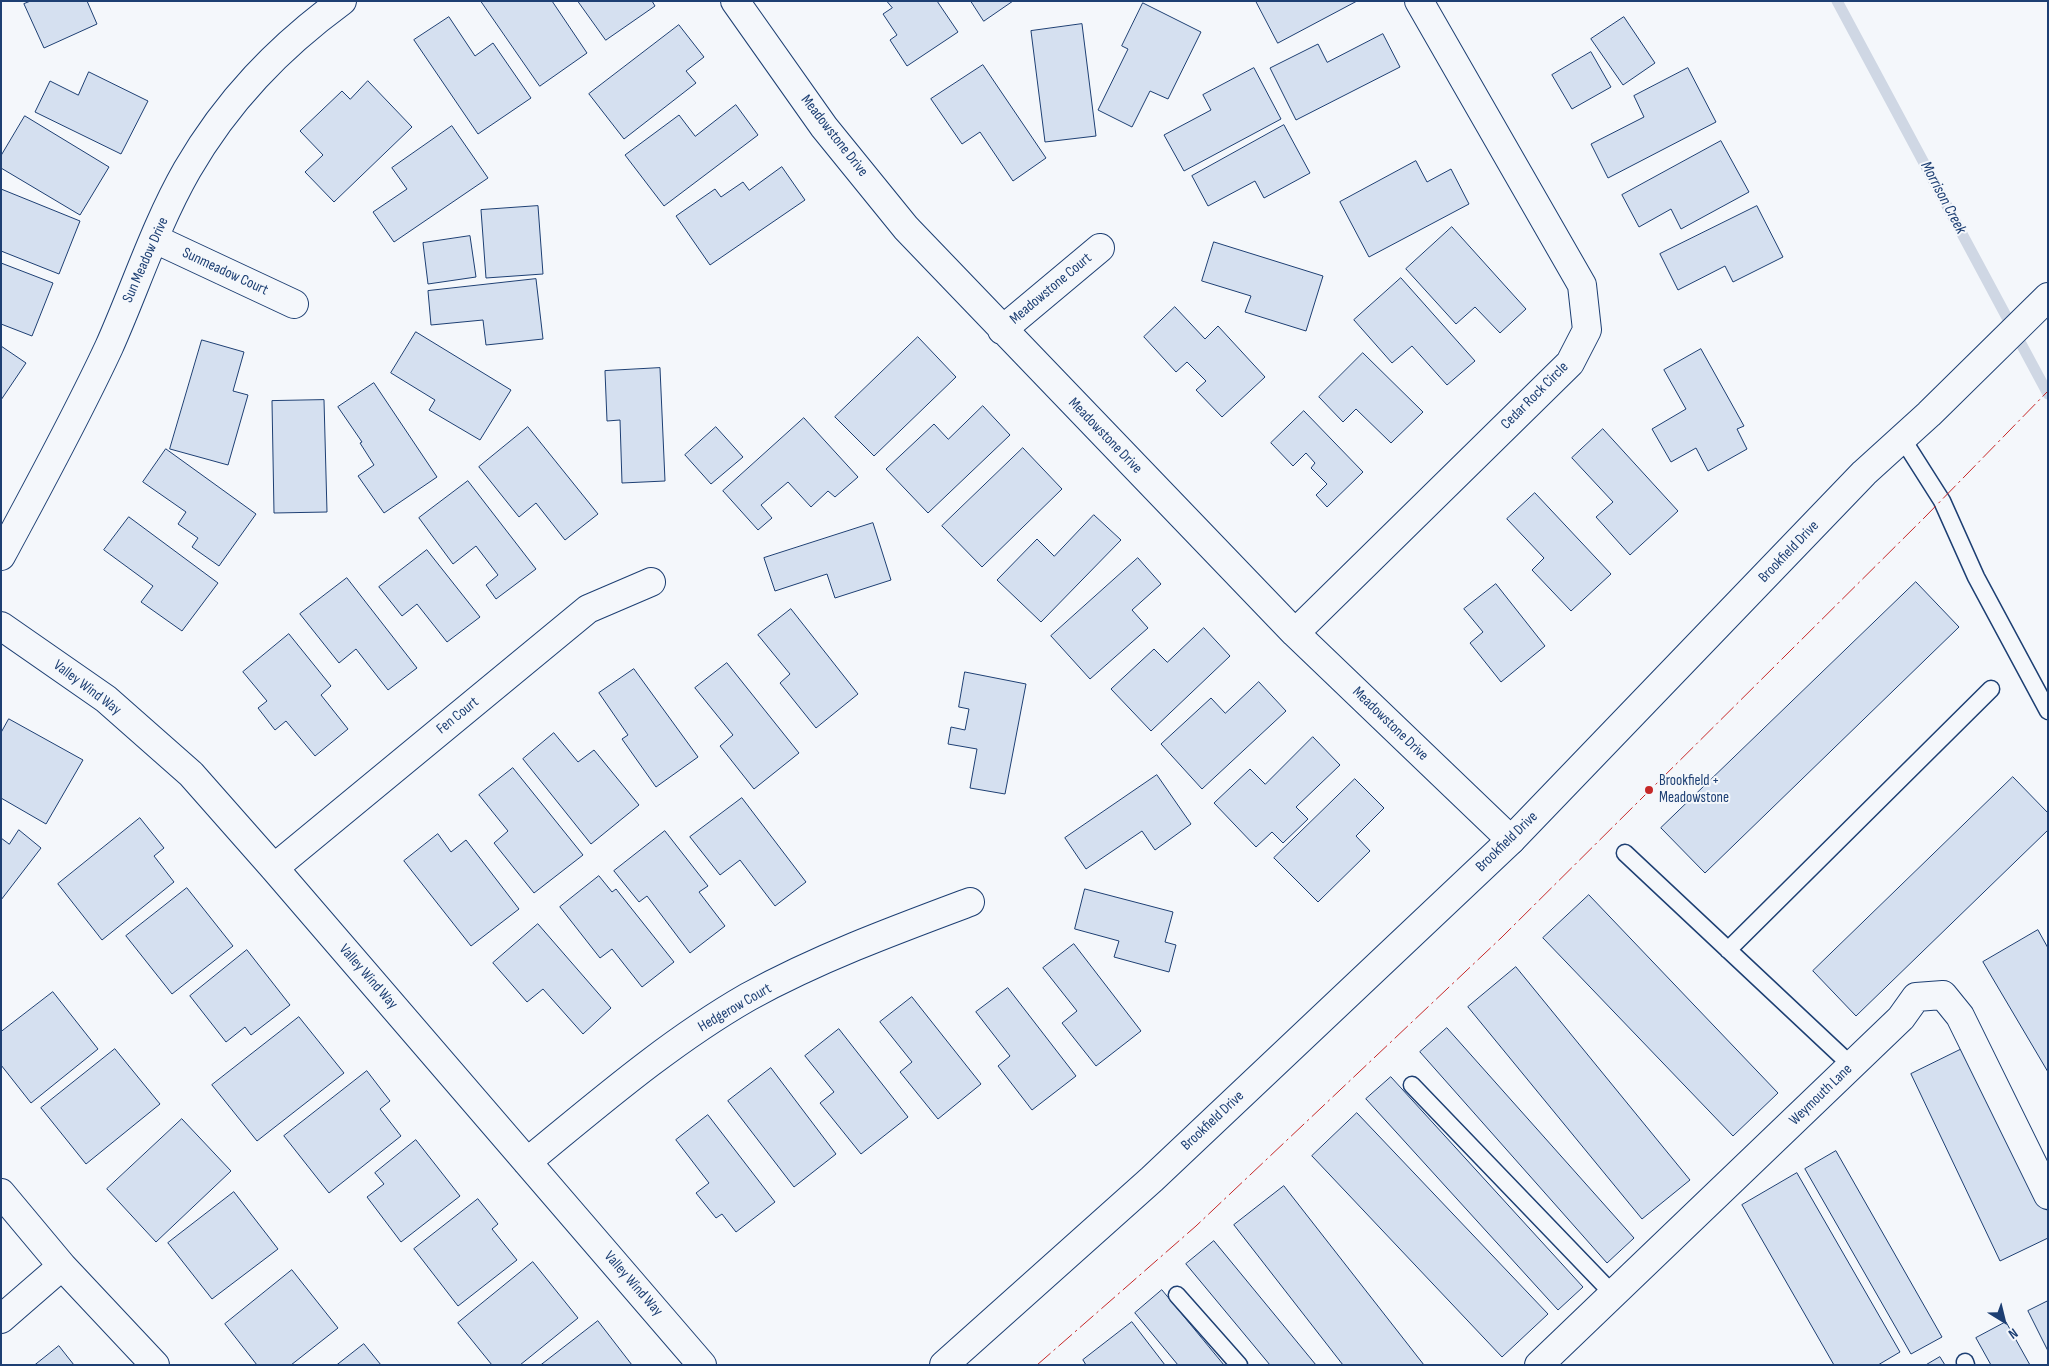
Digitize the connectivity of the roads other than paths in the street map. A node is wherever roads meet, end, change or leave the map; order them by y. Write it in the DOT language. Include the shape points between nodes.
graph roads {
  1 [pos="342,1"];
  2 [pos="735,1"];
  3 [pos="1419,1"];
  4 [pos="155,239"];
  5 [pos="1100,248"];
  6 [pos="2048,297"];
  7 [pos="294,304"];
  8 [pos="1002,330"];
  9 [pos="1902,438"];
  10 [pos="1,556"];
  11 [pos="651,582"];
  12 [pos="1,626"];
  13 [pos="1295,632"];
  14 [pos="1991,689"];
  15 [pos="2048,711"];
  16 [pos="1510,840"];
  17 [pos="1625,853"];
  18 [pos="274,868"];
  19 [pos="970,902"];
  20 [pos="1728,950"];
  21 [pos="1852,1066"];
  22 [pos="1412,1085"];
  23 [pos="527,1162"];
  24 [pos="1,1193"];
  25 [pos="2048,1195"];
  26 [pos="62,1266"];
  27 [pos="1613,1294"];
  28 [pos="1176,1295"];
  29 [pos="1,1319"];
  30 [pos="155,1365"];
  31 [pos="702,1365"];
  32 [pos="944,1365"];
  33 [pos="1239,1365"];
  34 [pos="1539,1365"];
  1 -- 4 [label="street, Sun Meadow Drive" via="293,40 255,77 220,119 187,171"];
  2 -- 8 [label="street, Meadowstone Drive" via="824,127 906,228"];
  3 -- 13 [label="street, Cedar Rock Circle" via="1582,285 1587,330 1570,363"];
  4 -- 7 [label="street, Sunmeadow Court"];
  4 -- 10 [label="street, Sun Meadow Drive" via="79,411"];
  5 -- 8 [label="street, Meadowstone Court"];
  6 -- 9 [label="street, Brookfield Drive"];
  8 -- 13 [label="street, Meadowstone Drive"];
  9 -- 15 [label="lane" via="1942,501 1976,577"];
  9 -- 16 [label="street, Brookfield Drive" via="1864,473"];
  11 -- 18 [label="street, Fen Court" via="588,609"];
  12 -- 18 [label="street, Valley Wind Way" via="113,705 191,774"];
  13 -- 16 [label="street, Meadowstone Drive"];
  14 -- 20 [label="lane"];
  16 -- 32 [label="street, Brookfield Drive" via="1152,1179"];
  17 -- 20 [label="lane"];
  18 -- 23 [label="street, Valley Wind Way"];
  19 -- 23 [label="street, Hedgerow Court" via="848,948 748,997 674,1044"];
  20 -- 21 [label="lane"];
  21 -- 25 [label="street, Weymouth Lane" via="1902,1018 1916,997 1943,996 1960,1016"];
  21 -- 27 [label="street, Weymouth Lane"];
  22 -- 27 [label="lane"];
  23 -- 31 [label="street, Valley Wind Way"];
  24 -- 26 [label="street"];
  26 -- 29 [label="street"];
  26 -- 30 [label="street"];
  27 -- 34 [label="street, Weymouth Lane"];
  28 -- 33 [label="lane"];
}
